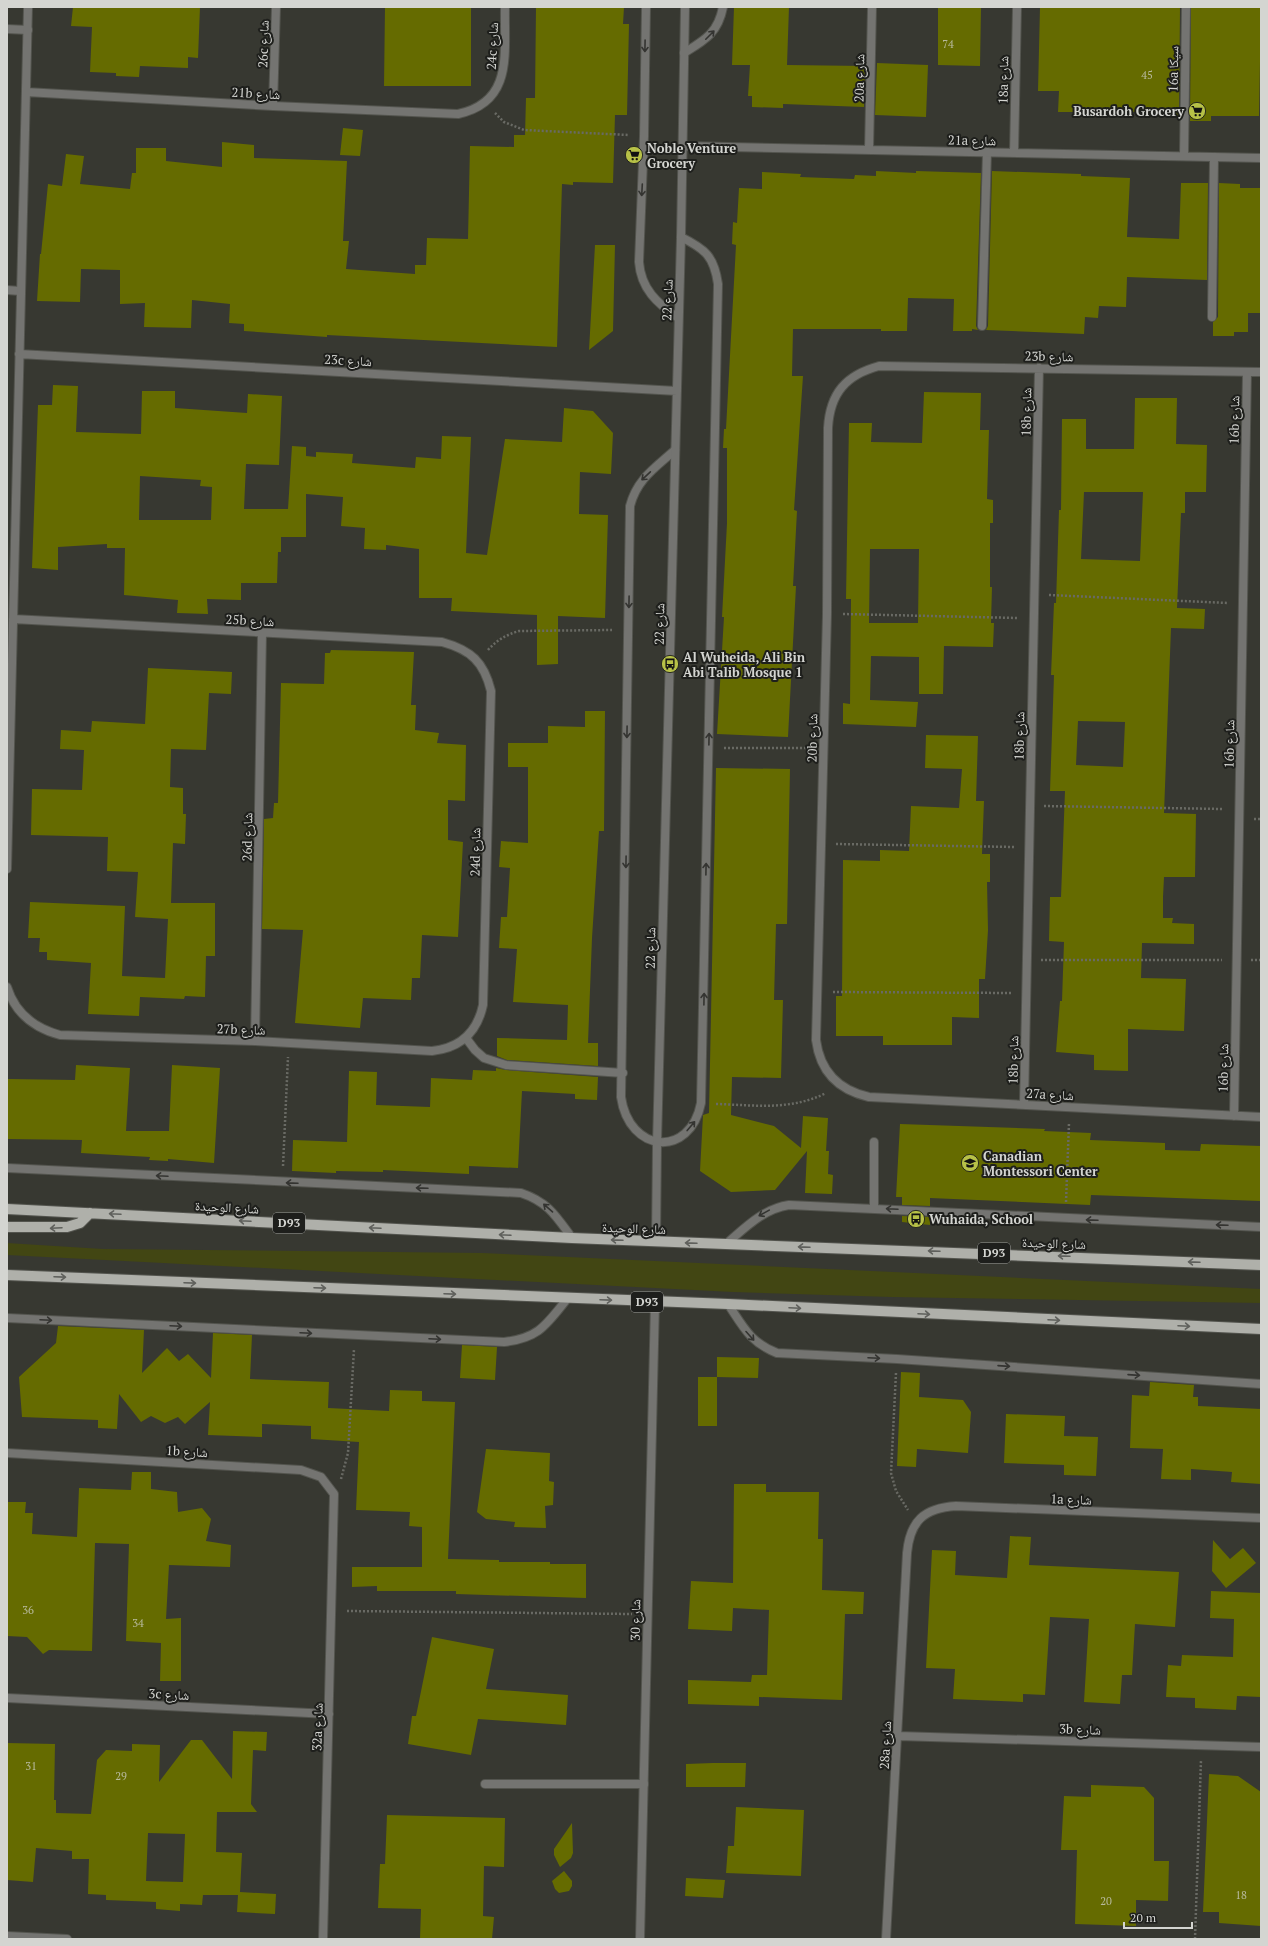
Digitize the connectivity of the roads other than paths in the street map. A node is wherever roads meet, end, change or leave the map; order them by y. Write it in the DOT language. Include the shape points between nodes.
graph roads {
  1 [pos="28,7"];
  2 [pos="276,7"];
  3 [pos="506,7"];
  4 [pos="646,7"];
  5 [pos="685,7"];
  6 [pos="723,7"];
  7 [pos="872,7"];
  8 [pos="1017,7"];
  9 [pos="1186,7"];
  10 [pos="7,29"];
  11 [pos="28,30"];
  12 [pos="684,53"];
  13 [pos="26,92"];
  14 [pos="484,104"];
  15 [pos="273,106"];
  16 [pos="683,146"];
  17 [pos="869,150"];
  18 [pos="987,152"];
  19 [pos="1014,153"];
  20 [pos="1184,156"];
  21 [pos="1214,157"];
  22 [pos="1261,158"];
  23 [pos="681,237"];
  24 [pos="7,290"];
  25 [pos="20,290"];
  26 [pos="1212,317"];
  27 [pos="678,318"];
  28 [pos="982,326"];
  29 [pos="19,354"];
  30 [pos="1039,368"];
  31 [pos="1247,372"];
  32 [pos="1261,372"];
  33 [pos="842,386"];
  34 [pos="676,391"];
  35 [pos="675,450"];
  36 [pos="12,619"];
  37 [pos="262,633"];
  38 [pos="480,664"];
  39 [pos="8,755"];
  40 [pos="7,869"];
  41 [pos="7,987"];
  42 [pos="466,1038"];
  43 [pos="255,1041"];
  44 [pos="623,1073"];
  45 [pos="841,1086"];
  46 [pos="1024,1104"];
  47 [pos="1234,1116"];
  48 [pos="1261,1116"];
  49 [pos="874,1142"];
  50 [pos="657,1143"];
  51 [pos="7,1168"];
  52 [pos="874,1208"];
  53 [pos="7,1209"];
  54 [pos="90,1213"];
  55 [pos="7,1227"];
  56 [pos="1261,1227"];
  57 [pos="572,1238"];
  58 [pos="656,1241"];
  59 [pos="726,1244"];
  60 [pos="1261,1265"];
  61 [pos="7,1275"];
  62 [pos="567,1299"];
  63 [pos="655,1302"];
  64 [pos="728,1304"];
  65 [pos="7,1318"];
  66 [pos="1261,1329"];
  67 [pos="1261,1384"];
  68 [pos="7,1453"];
  69 [pos="335,1516"];
  70 [pos="1261,1518"];
  71 [pos="907,1553"];
  72 [pos="7,1698"];
  73 [pos="329,1714"];
  74 [pos="898,1736"];
  75 [pos="1261,1747"];
  76 [pos="485,1784"];
  77 [pos="644,1784"];
  78 [pos="7,1936"];
  79 [pos="67,1939"];
  80 [pos="323,1939"];
  81 [pos="640,1939"];
  82 [pos="886,1939"];
  1 -- 11 [label="street"];
  2 -- 15 [label="street, 26c شارع"];
  3 -- 14 [label="street, 24c شارع" via="504,68 501,82"];
  4 -- 27 [label="street, one-way" via="640,273 649,292"];
  5 -- 12 [label="street, شارع 22"];
  12 -- 6 [label="street, one-way" via="705,40 714,30 721,18"];
  7 -- 17 [label="street, 20a شارع"];
  8 -- 19 [label="street, 18a شارع"];
  9 -- 20 [label="street, 16a سيكا"];
  10 -- 11 [label="street"];
  11 -- 13 [label="street"];
  12 -- 16 [label="street, شارع 22"];
  13 -- 15 [label="street, 21b شارع"];
  13 -- 25 [label="street"];
  14 -- 15 [label="street, 21b شارع" via="458,114"];
  16 -- 17 [label="street, 21a شارع"];
  16 -- 23 [label="street, شارع 22"];
  17 -- 18 [label="street, 21a شارع"];
  18 -- 19 [label="street, 21a شارع"];
  18 -- 28 [label="street"];
  19 -- 20 [label="street, 21a شارع"];
  20 -- 21 [label="street, 21a شارع"];
  21 -- 22 [label="street, 21a شارع"];
  21 -- 26 [label="street"];
  23 -- 27 [label="street, شارع 22"];
  50 -- 23 [label="street, one-way" via="683,1135 699,1114 701,1103 718,284 716,268 708,255 696,244"];
  24 -- 25 [label="street"];
  25 -- 29 [label="street"];
  27 -- 34 [label="street, شارع 22"];
  29 -- 34 [label="street, 23c شارع"];
  29 -- 36 [label="street"];
  30 -- 31 [label="street, 23b شارع"];
  30 -- 33 [label="street, 23b شارع" via="879,366 865,369"];
  30 -- 46 [label="street, 18b شارع"];
  31 -- 32 [label="street, 23b شارع"];
  31 -- 47 [label="street, 16b شارع"];
  33 -- 45 [label="street, 20b شارع" via="831,405 829,417 827,614 816,1040 818,1054 824,1067"];
  34 -- 35 [label="street, شارع 22"];
  35 -- 44 [label="street, one-way" via="641,481 630,506"];
  35 -- 50 [label="street, شارع 22"];
  36 -- 37 [label="street, 25b شارع"];
  36 -- 39 [label="street"];
  37 -- 38 [label="street, 25b شارع" via="442,642 457,646"];
  37 -- 43 [label="street, 26d شارع"];
  38 -- 42 [label="street, 24d شارع" via="491,691 483,1005 475,1029"];
  39 -- 40 [label="street"];
  41 -- 43 [label="street, 27b شارع" via="19,1011 37,1027 60,1035"];
  42 -- 43 [label="street, 27b شارع" via="444,1050 432,1051"];
  42 -- 44 [label="street" via="484,1058 506,1065"];
  44 -- 50 [label="street" via="621,1097 627,1119 635,1130"];
  45 -- 46 [label="street, 27a شارع" via="855,1094 869,1097"];
  46 -- 47 [label="street, 27a شارع"];
  47 -- 48 [label="street, 27a شارع"];
  49 -- 52 [label="street"];
  50 -- 58 [label="street, شارع 22"];
  57 -- 51 [label="street, one-way" via="545,1204 521,1193"];
  56 -- 52 [label="street, one-way"];
  52 -- 59 [label="street, one-way" via="780,1206 759,1216"];
  53 -- 54 [label="main road, شارع الوحيدة / D93"];
  54 -- 55 [label="main road, one-way" via="80,1223 67,1227"];
  57 -- 54 [label="main road, شارع الوحيدة / D93, one-way"];
  58 -- 57 [label="main road, شارع الوحيدة / D93, one-way"];
  59 -- 58 [label="main road, شارع الوحيدة / D93, one-way"];
  60 -- 59 [label="main road, شارع الوحيدة / D93, one-way"];
  61 -- 62 [label="main road, D93, one-way"];
  62 -- 63 [label="main road, D93, one-way"];
  65 -- 62 [label="street, one-way" via="504,1342 520,1340 535,1334 548,1324"];
  63 -- 64 [label="main road, D93"];
  63 -- 77 [label="street, شارع 30"];
  64 -- 66 [label="main road, D93, one-way"];
  64 -- 67 [label="street, one-way" via="750,1337 762,1347 777,1353"];
  68 -- 69 [label="street, 1b شارع" via="301,1470 321,1477 334,1494"];
  69 -- 73 [label="street, 32a شارع"];
  70 -- 71 [label="street, 1a شارع" via="940,1507 919,1519 908,1538"];
  71 -- 74 [label="street, 28a شارع"];
  72 -- 73 [label="street, 3c شارع"];
  73 -- 80 [label="street, 32a شارع"];
  74 -- 75 [label="street, 3b شارع"];
  74 -- 82 [label="street, 28a شارع"];
  76 -- 77 [label="street"];
  77 -- 81 [label="street, شارع 30"];
  78 -- 79 [label="street"];
}
